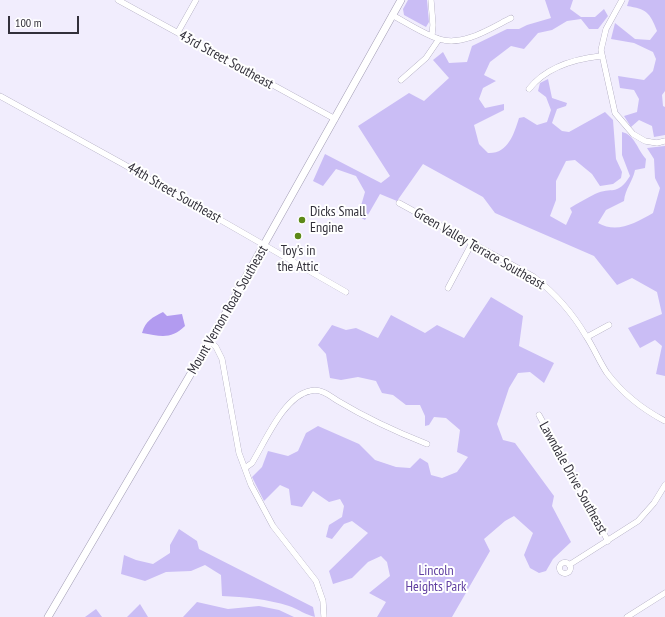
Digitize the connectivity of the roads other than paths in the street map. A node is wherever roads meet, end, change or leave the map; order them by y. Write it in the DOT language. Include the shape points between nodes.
graph roads {
  1 [pos="118,0"];
  2 [pos="196,0"];
  3 [pos="401,0"];
  4 [pos="431,0"];
  5 [pos="622,0"];
  6 [pos="392,15"];
  7 [pos="511,18"];
  8 [pos="178,32"];
  9 [pos="432,36"];
  10 [pos="439,39"];
  11 [pos="601,56"];
  12 [pos="401,80"];
  13 [pos="529,89"];
  14 [pos="0,96"];
  15 [pos="335,119"];
  16 [pos="665,141"];
  17 [pos="399,203"];
  18 [pos="472,243"];
  19 [pos="265,245"];
  20 [pos="448,288"];
  21 [pos="346,292"];
  22 [pos="609,325"];
  23 [pos="587,337"];
  24 [pos="210,341"];
  25 [pos="539,415"];
  26 [pos="665,421"];
  27 [pos="427,444"];
  28 [pos="245,468"];
  29 [pos="665,484"];
  30 [pos="608,541"];
  31 [pos="569,565"];
  32 [pos="665,593"];
  33 [pos="48,617"];
  34 [pos="324,617"];
  35 [pos="627,617"];
  1 -- 8 [label="street, 43rd Street Southeast"];
  2 -- 8 [label="street"];
  3 -- 6 [label="main road, Mount Vernon Road Southeast"];
  4 -- 9 [label="street"];
  5 -- 11 [label="street" via="606,29"];
  6 -- 9 [label="street"];
  6 -- 15 [label="main road, Mount Vernon Road Southeast"];
  7 -- 10 [label="street" via="470,37"];
  8 -- 15 [label="street, 43rd Street Southeast"];
  9 -- 10 [label="street"];
  10 -- 12 [label="street" via="426,58"];
  11 -- 13 [label="street" via="584,58 554,68 535,81"];
  11 -- 16 [label="street" via="615,114 633,134 657,143"];
  14 -- 19 [label="street, 44th Street Southeast"];
  15 -- 19 [label="main road, Mount Vernon Road Southeast"];
  17 -- 18 [label="street, Green Valley Terrace Southeast"];
  18 -- 20 [label="street"];
  18 -- 23 [label="street, Green Valley Terrace Southeast" via="534,277 548,288 572,313"];
  19 -- 21 [label="street, 44th Street Southeast"];
  19 -- 24 [label="main road, Mount Vernon Road Southeast"];
  22 -- 23 [label="street"];
  23 -- 26 [label="street, Green Valley Terrace Southeast" via="607,373 623,391 639,405"];
  24 -- 28 [label="street" via="216,346 222,359 239,453"];
  24 -- 33 [label="main road, Mount Vernon Road Southeast"];
  25 -- 30 [label="street, Lawndale Drive Southeast"];
  27 -- 28 [label="street" via="370,420 322,392 309,391 286,407 252,463"];
  28 -- 34 [label="street" via="266,515 316,581 323,600"];
  29 -- 30 [label="street" via="648,512 638,522"];
  30 -- 31 [label="street"];
  32 -- 35 [label="street"];
}
